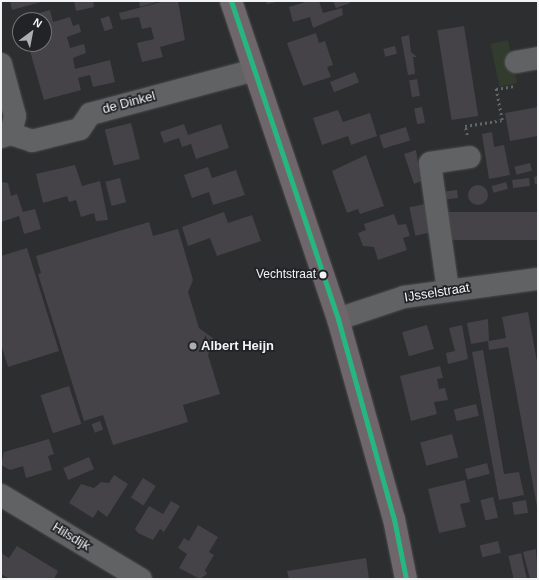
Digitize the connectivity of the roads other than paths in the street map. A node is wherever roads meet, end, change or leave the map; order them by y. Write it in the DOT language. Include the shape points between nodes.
graph roads {
  1 [pos="231,1"];
  2 [pos="538,58"];
  3 [pos="516,62"];
  4 [pos="1,64"];
  5 [pos="254,70"];
  6 [pos="6,136"];
  7 [pos="470,157"];
  8 [pos="538,278"];
  9 [pos="448,290"];
  10 [pos="338,319"];
  11 [pos="1,495"];
  12 [pos="141,579"];
  13 [pos="406,579"];
  1 -- 5 [label="main road"];
  2 -- 3 [label="street"];
  4 -- 6 [label="street, de Dinkel" via="15,116"];
  5 -- 6 [label="street, de Dinkel" via="90,114 80,129 32,141"];
  5 -- 10 [label="main road"];
  7 -- 9 [label="street" via="430,163"];
  8 -- 9 [label="street, IJsselstraat"];
  9 -- 10 [label="street, IJsselstraat" via="404,297"];
  10 -- 13 [label="main road" via="394,519"];
  11 -- 12 [label="street, Hilsdijk"];
}
